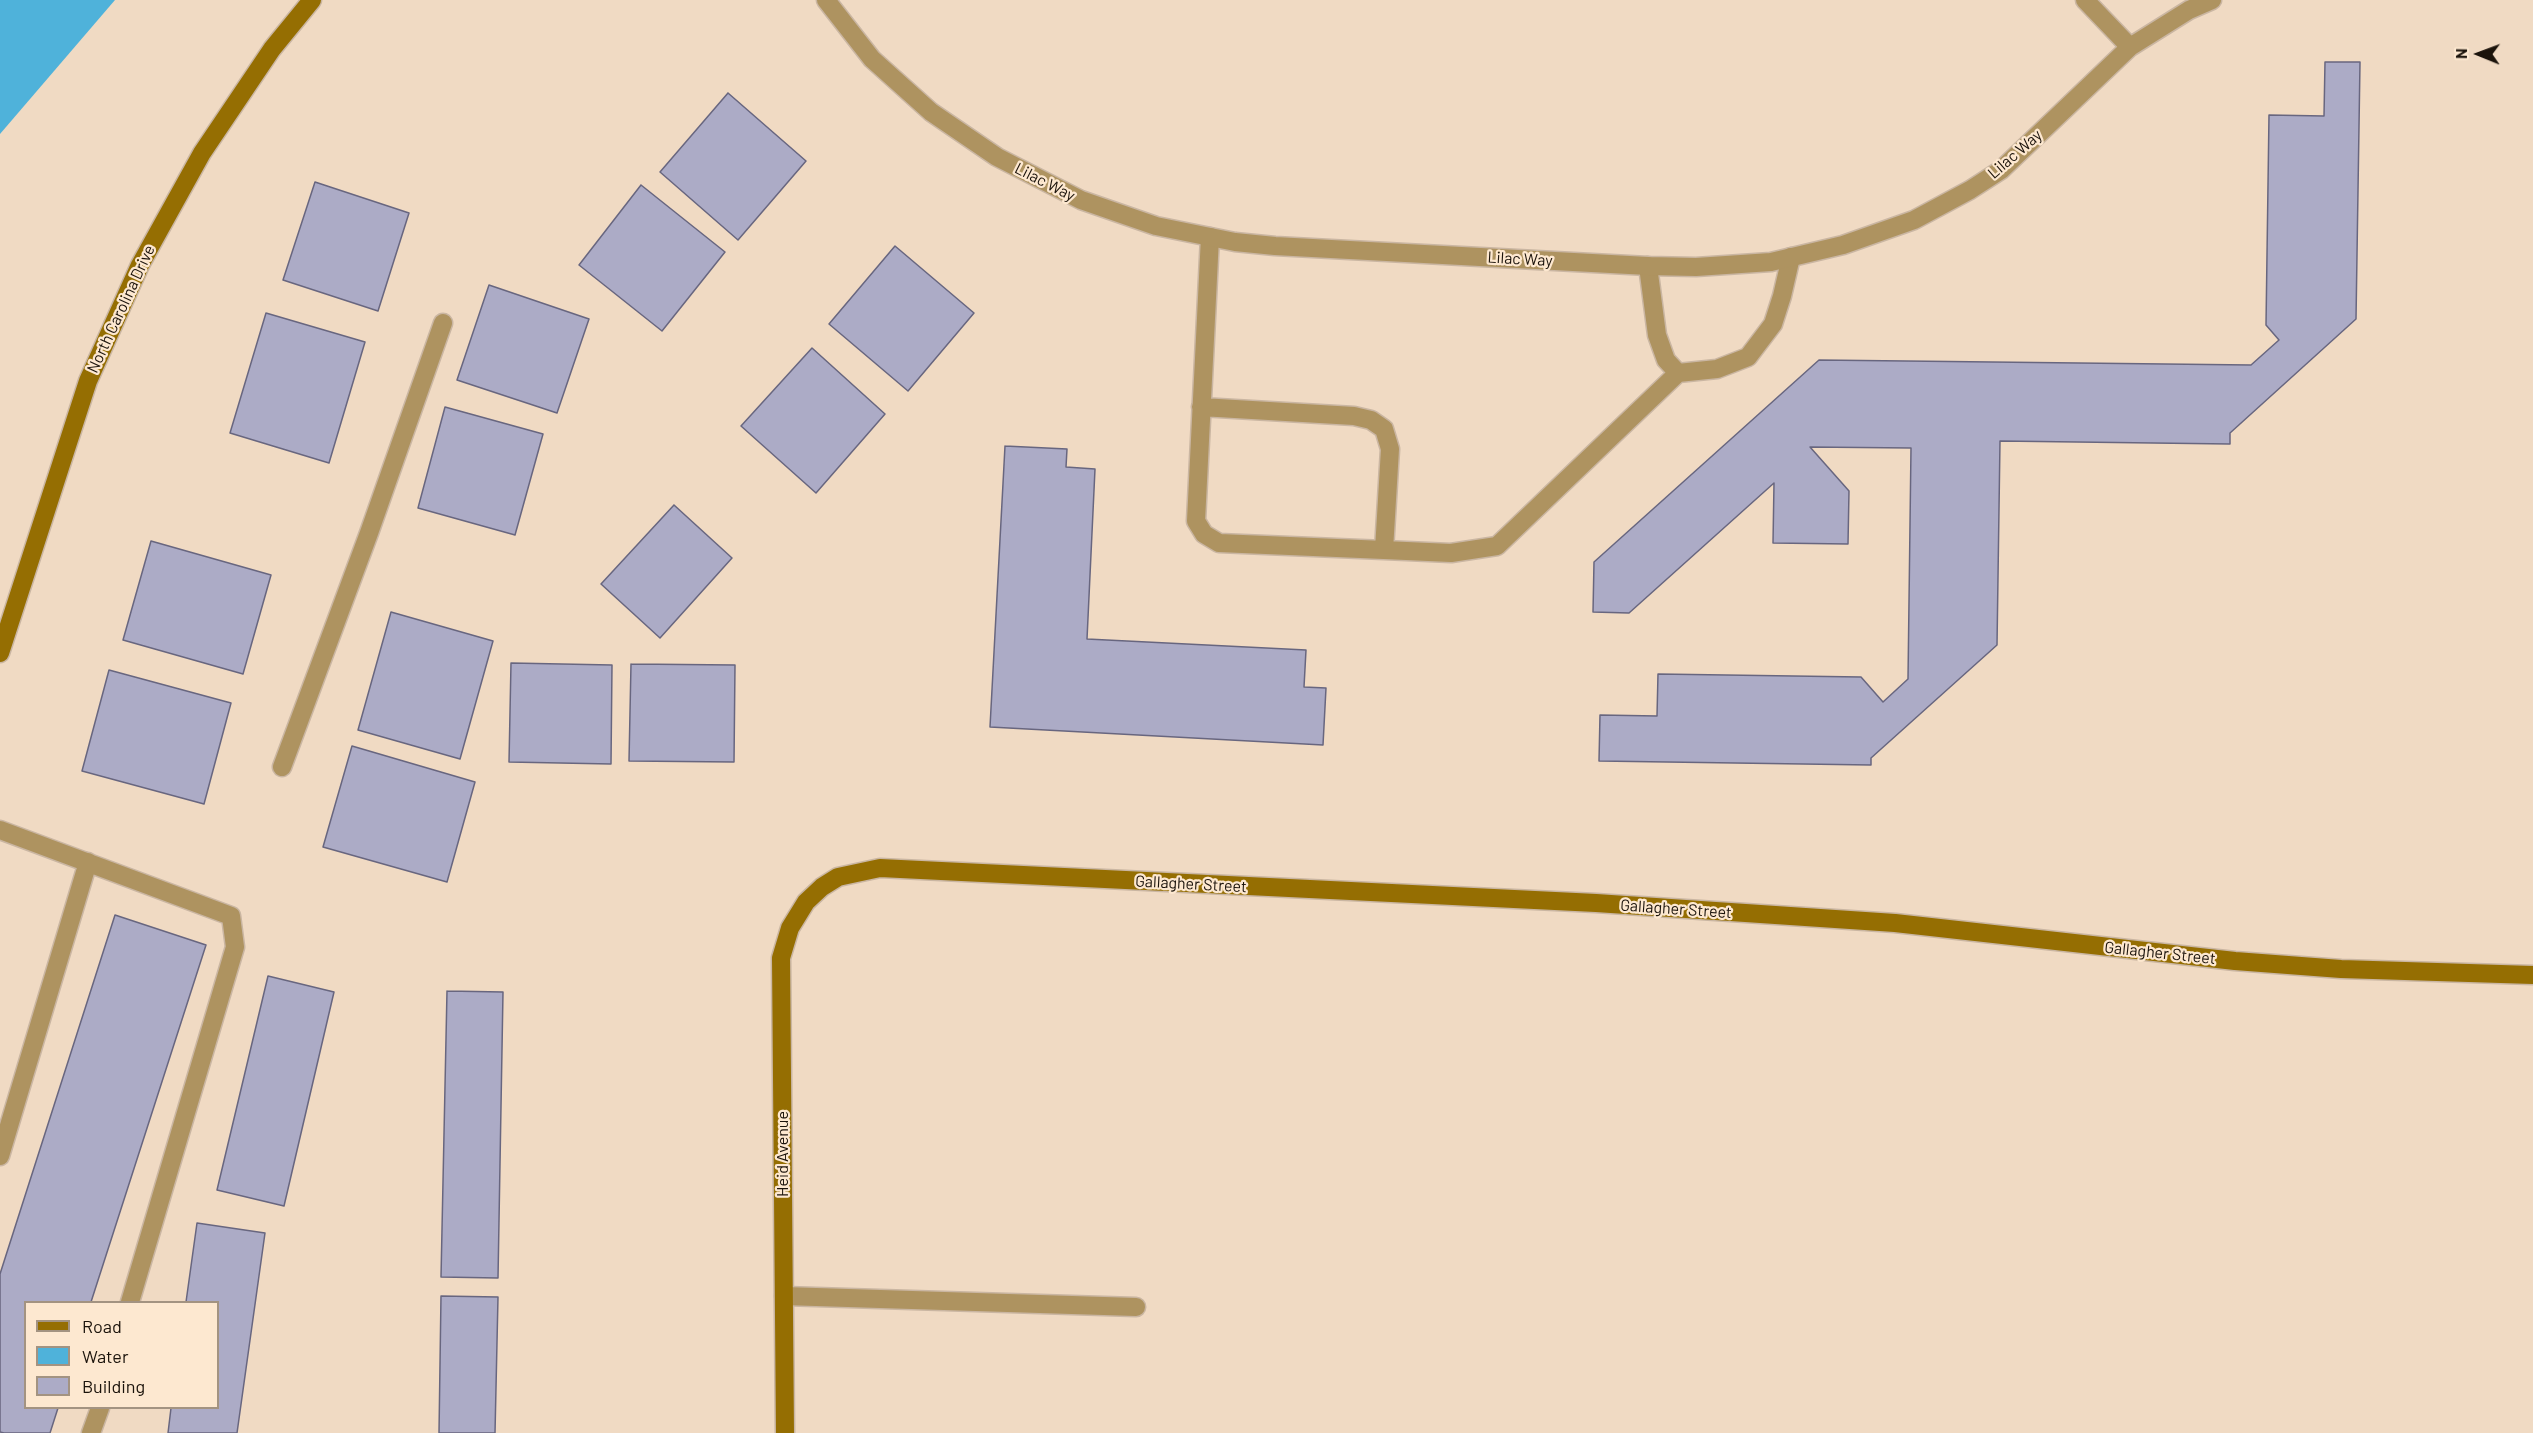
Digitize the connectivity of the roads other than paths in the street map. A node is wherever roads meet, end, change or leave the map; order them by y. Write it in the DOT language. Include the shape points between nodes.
graph roads {
  1 [pos="312,0"];
  2 [pos="826,0"];
  3 [pos="2085,0"];
  4 [pos="2212,0"];
  5 [pos="2130,47"];
  6 [pos="1210,237"];
  7 [pos="1791,257"];
  8 [pos="1648,267"];
  9 [pos="443,323"];
  10 [pos="1678,373"];
  11 [pos="1201,407"];
  12 [pos="1384,550"];
  13 [pos="0,652"];
  14 [pos="282,767"];
  15 [pos="0,830"];
  16 [pos="88,862"];
  17 [pos="822,887"];
  18 [pos="2533,975"];
  19 [pos="0,1156"];
  20 [pos="784,1296"];
  21 [pos="130,1301"];
  22 [pos="1136,1307"];
  23 [pos="98,1409"];
  24 [pos="91,1433"];
  25 [pos="785,1433"];
  1 -- 13 [label="street, North Carolina Drive" via="272,49 202,153 140,265 88,381"];
  2 -- 6 [label="street, Lilac Way" via="881,66 931,112 997,157 1081,200 1156,226"];
  3 -- 5 [label="street"];
  4 -- 5 [label="street, Lilac Way"];
  5 -- 7 [label="street, Lilac Way" via="2001,170 1970,190 1914,220 1844,245"];
  6 -- 8 [label="street, Lilac Way" via="1275,246"];
  6 -- 11 [label="street"];
  7 -- 8 [label="street, Lilac Way" via="1771,262"];
  7 -- 10 [label="street" via="1773,324 1748,357 1717,369"];
  8 -- 10 [label="street" via="1657,335 1666,360"];
  9 -- 14 [label="street"];
  10 -- 12 [label="street" via="1497,546 1451,553"];
  11 -- 12 [label="street" via="1354,416 1371,420 1384,429 1390,449"];
  11 -- 12 [label="street" via="1196,521 1204,534 1219,543"];
  15 -- 16 [label="street"];
  16 -- 19 [label="street"];
  16 -- 21 [label="street" via="231,916 235,947"];
  17 -- 18 [label="street, Gallagher Street" via="838,877 880,868 1596,903 1895,923 2235,961 2341,969"];
  17 -- 20 [label="street, Heid Avenue" via="806,902 789,928 782,958"];
  20 -- 22 [label="street"];
  20 -- 25 [label="street, Heid Avenue"];
  23 -- 24 [label="street"];
}
